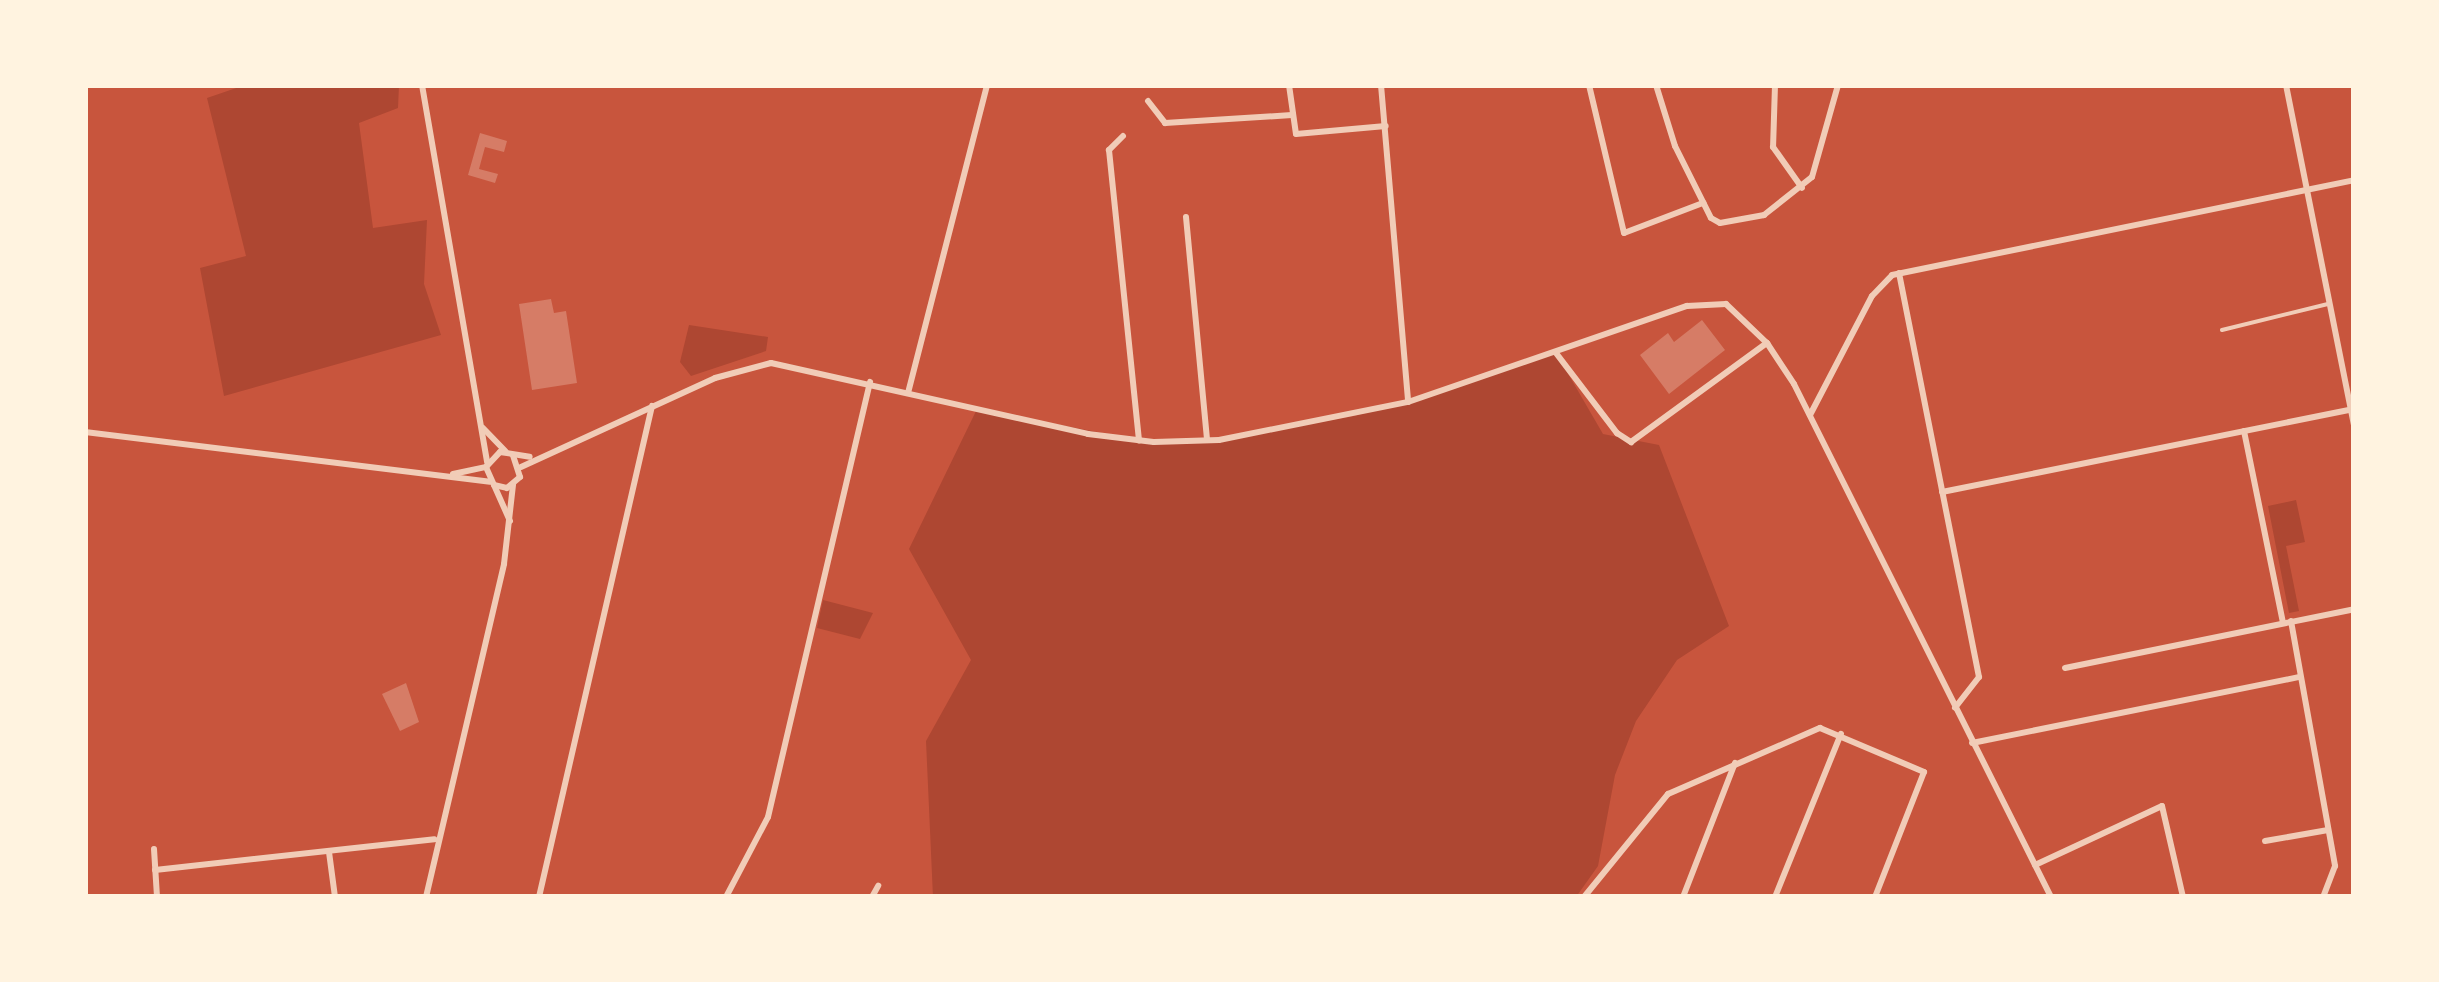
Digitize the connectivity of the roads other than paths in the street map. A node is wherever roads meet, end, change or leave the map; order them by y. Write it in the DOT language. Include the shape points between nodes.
graph roads {
  1 [pos="422,85"];
  2 [pos="987,85"];
  3 [pos="1290,85"];
  4 [pos="1381,85"];
  5 [pos="1589,85"];
  6 [pos="1656,85"];
  7 [pos="1775,85"];
  8 [pos="1838,85"];
  9 [pos="2286,85"];
  10 [pos="1148,100"];
  11 [pos="1292,115"];
  12 [pos="1386,126"];
  13 [pos="1122,136"];
  14 [pos="2354,180"];
  15 [pos="1802,188"];
  16 [pos="2308,189"];
  17 [pos="1703,202"];
  18 [pos="1186,217"];
  19 [pos="1899,273"];
  20 [pos="2330,304"];
  21 [pos="2222,330"];
  22 [pos="1767,343"];
  23 [pos="1556,353"];
  24 [pos="870,382"];
  25 [pos="908,393"];
  26 [pos="1408,402"];
  27 [pos="652,405"];
  28 [pos="2352,410"];
  29 [pos="1810,415"];
  30 [pos="2354,425"];
  31 [pos="482,427"];
  32 [pos="2244,431"];
  33 [pos="85,432"];
  34 [pos="1138,440"];
  35 [pos="1206,440"];
  36 [pos="509,453"];
  37 [pos="531,457"];
  38 [pos="487,464"];
  39 [pos="521,467"];
  40 [pos="449,474"];
  41 [pos="492,483"];
  42 [pos="513,486"];
  43 [pos="1942,492"];
  44 [pos="510,522"];
  45 [pos="2354,609"];
  46 [pos="2287,621"];
  47 [pos="2065,668"];
  48 [pos="2298,677"];
  49 [pos="1955,708"];
  50 [pos="1841,734"];
  51 [pos="1972,743"];
  52 [pos="1735,762"];
  53 [pos="2328,830"];
  54 [pos="434,839"];
  55 [pos="2266,841"];
  56 [pos="154,849"];
  57 [pos="329,852"];
  58 [pos="2035,865"];
  59 [pos="155,870"];
  60 [pos="878,886"];
  61 [pos="157,897"];
  62 [pos="335,897"];
  63 [pos="426,897"];
  64 [pos="538,897"];
  65 [pos="726,897"];
  66 [pos="872,897"];
  67 [pos="1584,897"];
  68 [pos="1683,897"];
  69 [pos="1775,897"];
  70 [pos="1875,897"];
  71 [pos="2050,897"];
  72 [pos="2184,897"];
  73 [pos="2323,897"];
  1 -- 31 [label="street"];
  2 -- 25 [label="street"];
  3 -- 11 [label="street"];
  4 -- 12 [label="street"];
  5 -- 17 [label="street" via="1624,233"];
  6 -- 17 [label="street"];
  7 -- 15 [label="street" via="1772,142"];
  8 -- 15 [label="street" via="1823,158"];
  9 -- 16 [label="street"];
  10 -- 11 [label="street" via="1165,123"];
  11 -- 12 [label="street" via="1297,134"];
  12 -- 26 [label="street"];
  13 -- 34 [label="street" via="1110,150"];
  14 -- 16 [label="street"];
  15 -- 17 [label="street" via="1748,220 1720,223"];
  16 -- 19 [label="street"];
  16 -- 20 [label="street"];
  18 -- 35 [label="street"];
  19 -- 29 [label="street" via="1872,296"];
  19 -- 43 [label="street"];
  20 -- 21 [label="lane"];
  20 -- 28 [label="street"];
  22 -- 23 [label="street" via="1733,308 1704,302"];
  22 -- 23 [label="street" via="1631,442 1617,434"];
  22 -- 29 [label="street"];
  23 -- 26 [label="street"];
  24 -- 25 [label="street"];
  24 -- 27 [label="street" via="770,363"];
  24 -- 65 [label="street" via="768,816"];
  25 -- 34 [label="street"];
  26 -- 35 [label="street" via="1283,431"];
  27 -- 37 [label="street"];
  27 -- 64 [label="street"];
  28 -- 30 [label="street"];
  28 -- 32 [label="street"];
  29 -- 49 [label="street"];
  31 -- 36 [label="street"];
  31 -- 38 [label="street"];
  32 -- 43 [label="street"];
  32 -- 46 [label="street"];
  33 -- 40 [label="street"];
  34 -- 35 [label="street"];
  36 -- 37 [label="street"];
  36 -- 38 [label="street"];
  36 -- 39 [label="street"];
  37 -- 39 [label="street"];
  38 -- 40 [label="street"];
  38 -- 41 [label="street"];
  39 -- 42 [label="street"];
  40 -- 41 [label="street"];
  41 -- 42 [label="street"];
  41 -- 44 [label="street"];
  42 -- 44 [label="street"];
  43 -- 49 [label="street" via="1979,678"];
  44 -- 63 [label="street"];
  45 -- 46 [label="street"];
  46 -- 47 [label="street"];
  46 -- 48 [label="street"];
  48 -- 51 [label="street"];
  48 -- 53 [label="street"];
  49 -- 51 [label="street"];
  50 -- 52 [label="street" via="1810,730"];
  50 -- 69 [label="street"];
  50 -- 70 [label="street" via="1920,766 1924,776"];
  51 -- 58 [label="street"];
  52 -- 67 [label="street" via="1663,798"];
  52 -- 68 [label="street"];
  53 -- 55 [label="street"];
  53 -- 73 [label="street" via="2334,874"];
  54 -- 57 [label="street"];
  56 -- 59 [label="street"];
  57 -- 59 [label="street"];
  57 -- 62 [label="street"];
  58 -- 71 [label="street"];
  58 -- 72 [label="street" via="2162,806"];
  59 -- 61 [label="street"];
  60 -- 66 [label="street"];
}
